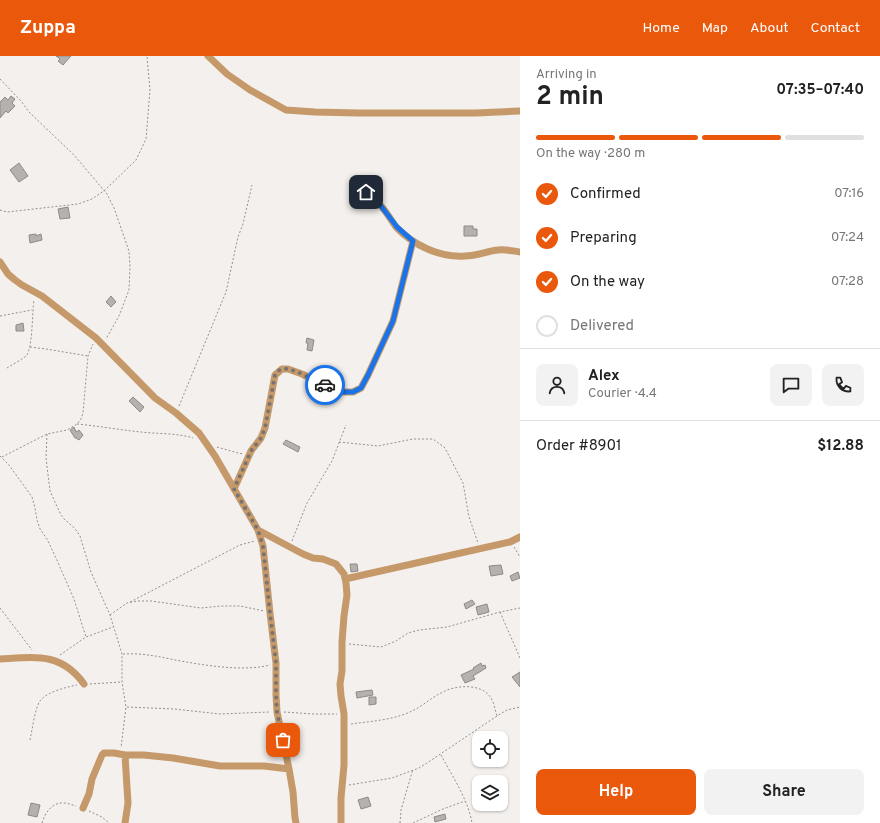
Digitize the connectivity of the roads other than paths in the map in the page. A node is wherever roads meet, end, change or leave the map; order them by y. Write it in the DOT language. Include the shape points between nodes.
graph roads {
  1 [pos="208,56"];
  2 [pos="520,111"];
  3 [pos="366,192"];
  4 [pos="413,241"];
  5 [pos="520,252"];
  6 [pos="0,262"];
  7 [pos="234,489"];
  8 [pos="258,530"];
  9 [pos="520,537"];
  10 [pos="345,579"];
  11 [pos="0,658"];
  12 [pos="84,684"];
  13 [pos="122,755"];
  14 [pos="289,769"];
  15 [pos="83,808"];
  16 [pos="125,823"];
  17 [pos="296,823"];
  18 [pos="342,823"];
  1 -- 2 [label="street" via="227,74 250,90 286,110 358,113"];
  3 -- 4 [label="street"];
  4 -- 5 [label="street" via="437,253 450,256 464,257 497,250"];
  4 -- 7 [label="street" via="393,321 361,388 353,392 344,392 302,374 282,369 275,375 265,428"];
  6 -- 7 [label="street" via="15,280 56,306 103,344 155,398 199,433"];
  7 -- 8 [label="street"];
  8 -- 10 [label="street" via="303,554 336,564"];
  8 -- 14 [label="street" via="263,546 276,663 277,712"];
  9 -- 10 [label="street" via="510,542"];
  10 -- 18 [label="street" via="347,595 340,684 344,714"];
  11 -- 12 [label="street" via="37,657 53,660 78,675"];
  13 -- 14 [label="street" via="166,757 220,766"];
  13 -- 15 [label="street" via="102,755"];
  13 -- 16 [label="street" via="128,803"];
  14 -- 17 [label="street"];
}
